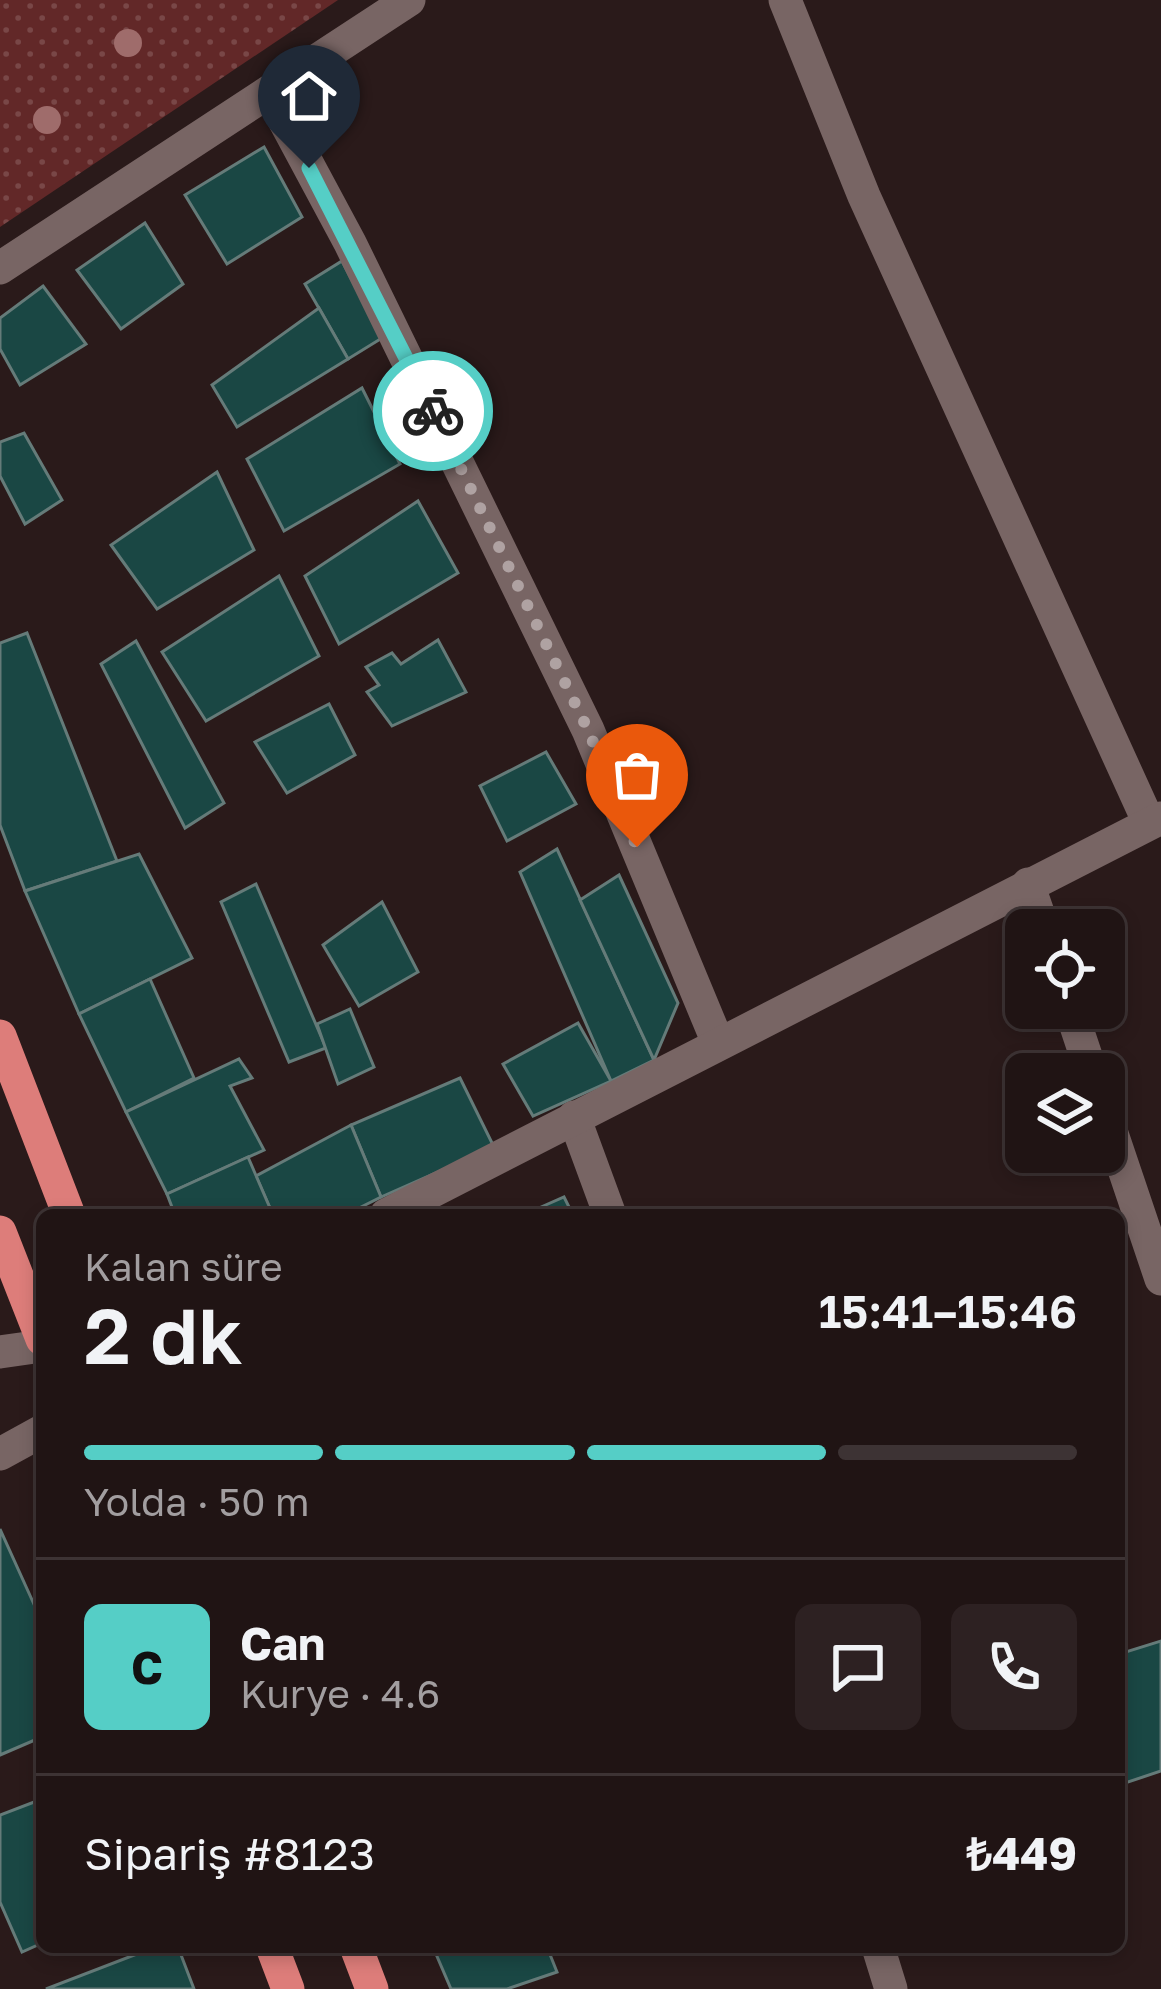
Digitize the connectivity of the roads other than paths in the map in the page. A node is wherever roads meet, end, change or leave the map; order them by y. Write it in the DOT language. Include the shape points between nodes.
graph roads {
  1 [pos="410,0"];
  2 [pos="785,0"];
  3 [pos="268,92"];
  4 [pos="0,268"];
  5 [pos="1155,820"];
  6 [pos="1028,884"];
  7 [pos="1036,909"];
  8 [pos="0,1036"];
  9 [pos="718,1043"];
  10 [pos="574,1117"];
  11 [pos="1125,1173"];
  12 [pos="67,1209"];
  13 [pos="398,1209"];
  14 [pos="608,1209"];
  15 [pos="0,1232"];
  16 [pos="1161,1280"];
  17 [pos="36,1326"];
  18 [pos="36,1343"];
  19 [pos="0,1352"];
  20 [pos="36,1434"];
  21 [pos="0,1454"];
  22 [pos="274,1953"];
  23 [pos="358,1953"];
  24 [pos="880,1953"];
  25 [pos="288,1989"];
  26 [pos="372,1989"];
  27 [pos="891,1989"];
  1 -- 3 [label="street"];
  2 -- 5 [label="street" via="864,196"];
  3 -- 4 [label="street"];
  3 -- 9 [label="street" via="588,730"];
  5 -- 6 [label="street"];
  6 -- 7 [label="street"];
  6 -- 9 [label="street"];
  8 -- 12 [label="highway"];
  9 -- 10 [label="street"];
  10 -- 13 [label="street"];
  10 -- 14 [label="street"];
  11 -- 16 [label="street"];
  15 -- 17 [label="highway"];
  18 -- 19 [label="street"];
  20 -- 21 [label="street"];
  22 -- 25 [label="highway"];
  23 -- 26 [label="highway"];
  24 -- 27 [label="street"];
}
